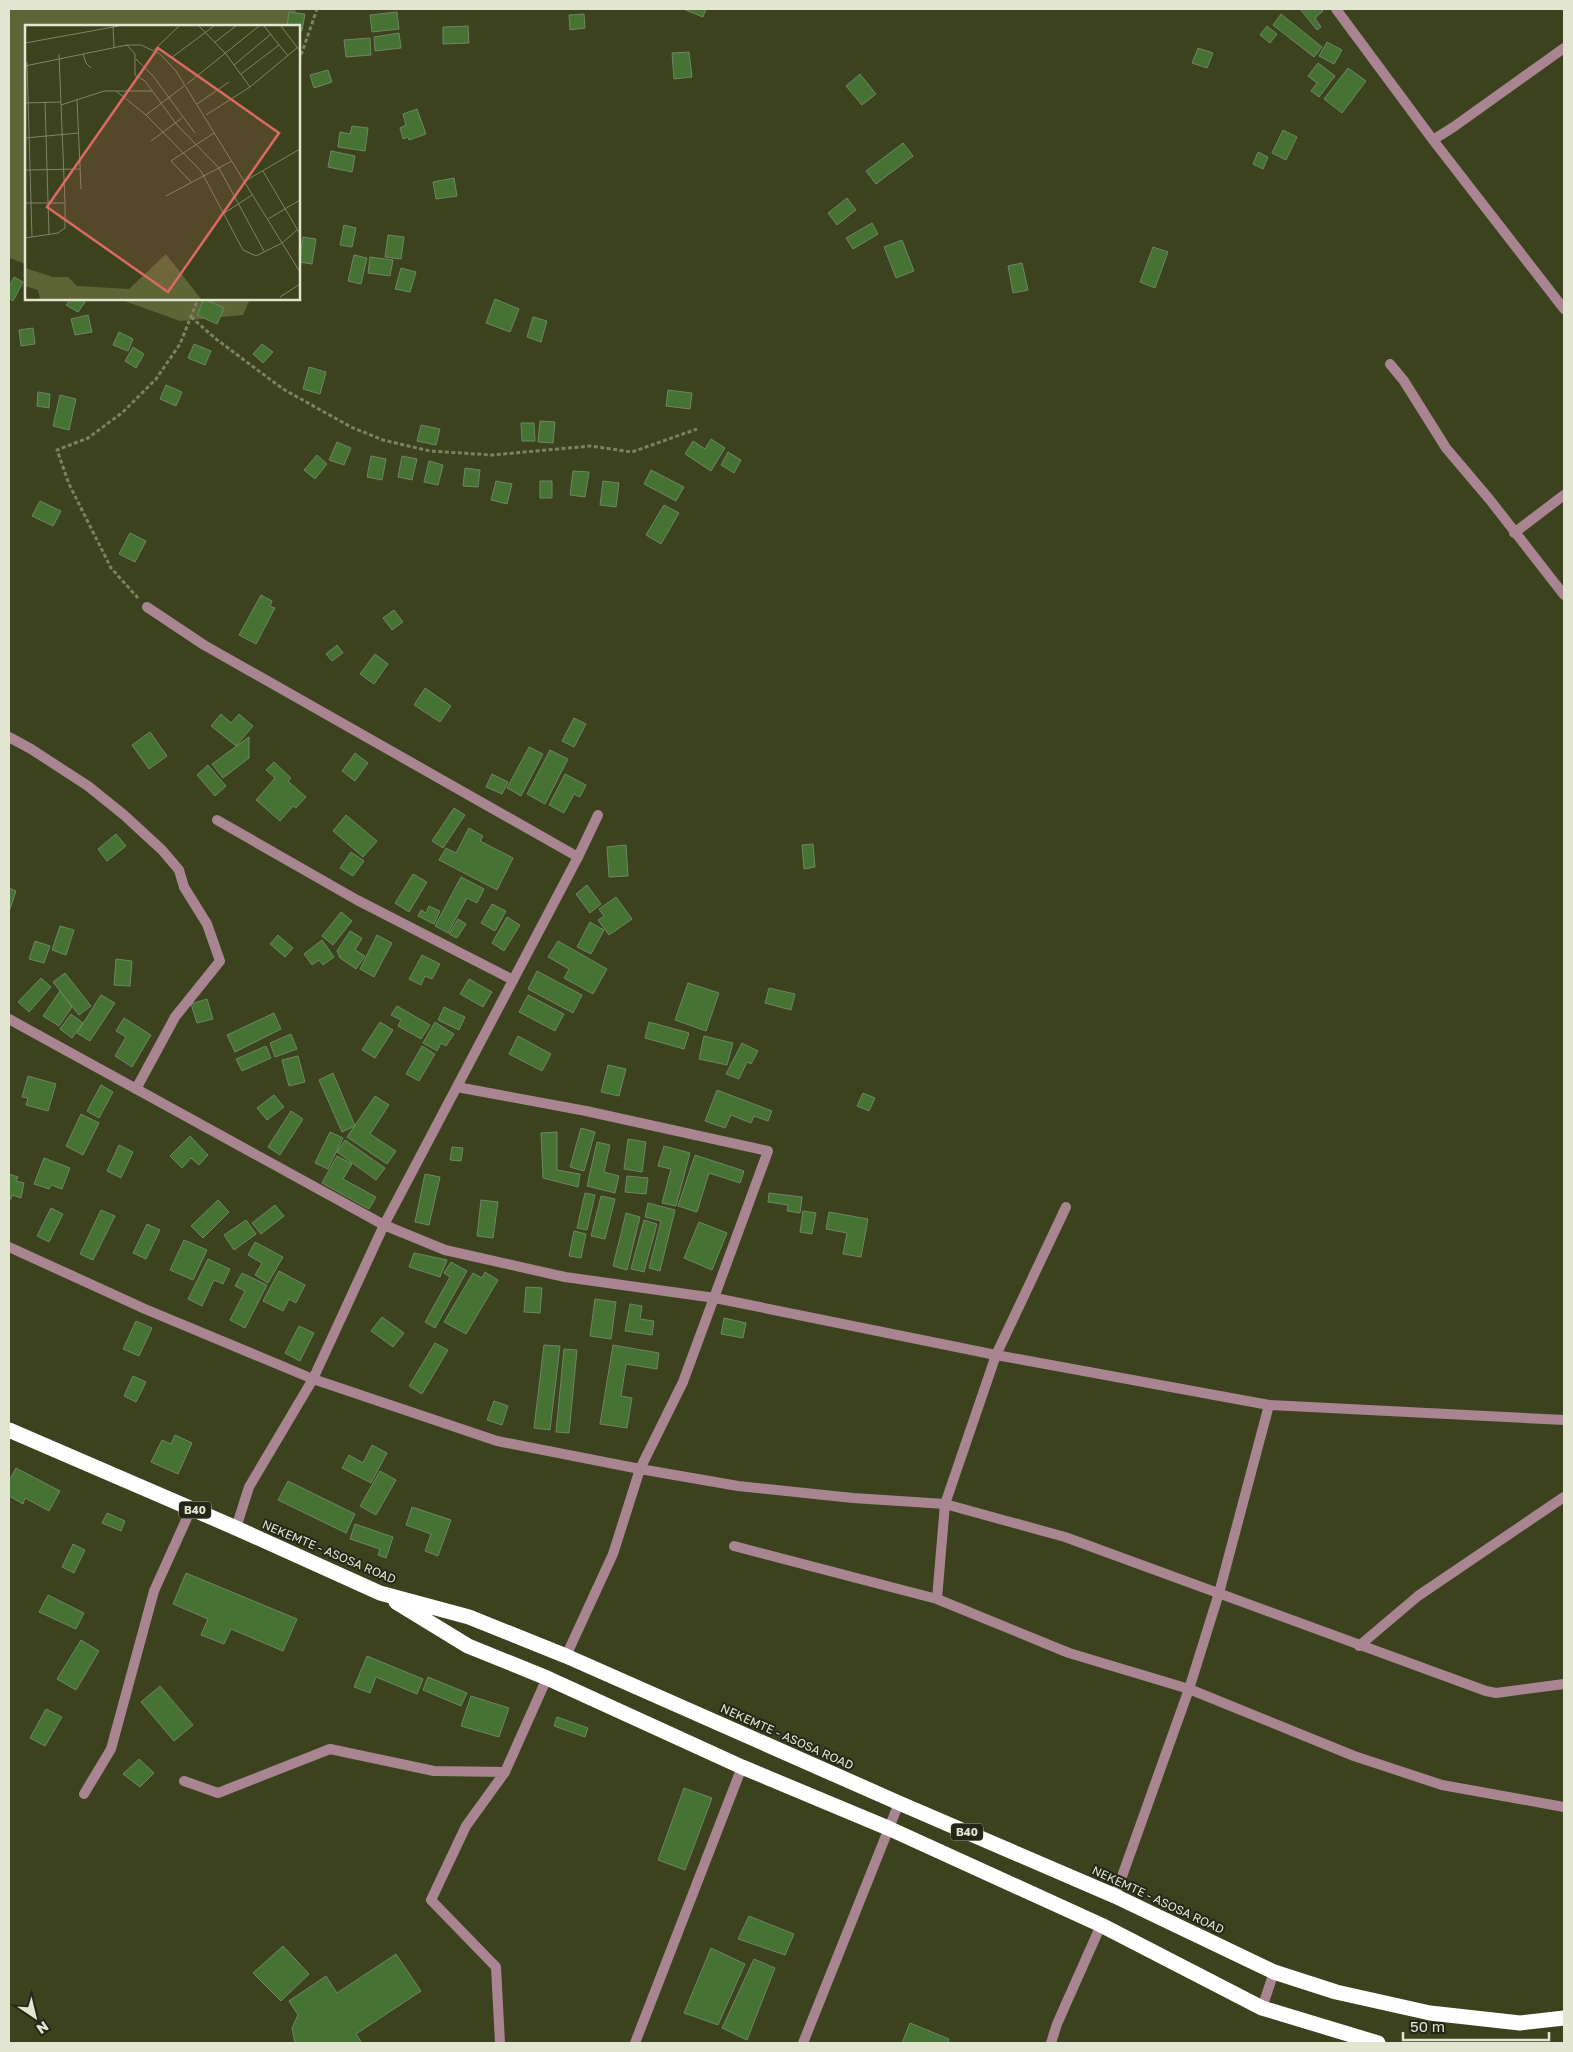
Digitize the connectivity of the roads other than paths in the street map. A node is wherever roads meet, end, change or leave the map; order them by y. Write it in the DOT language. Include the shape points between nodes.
graph roads {
  1 [pos="1336,9"];
  2 [pos="1564,48"];
  3 [pos="1433,140"];
  4 [pos="1564,309"];
  5 [pos="1390,364"];
  6 [pos="1564,495"];
  7 [pos="1514,532"];
  8 [pos="1564,595"];
  9 [pos="147,607"];
  10 [pos="9,737"];
  11 [pos="598,815"];
  12 [pos="217,820"];
  13 [pos="578,857"];
  14 [pos="513,980"];
  15 [pos="9,1019"];
  16 [pos="457,1087"];
  17 [pos="136,1088"];
  18 [pos="1066,1207"];
  19 [pos="384,1225"];
  20 [pos="9,1247"];
  21 [pos="715,1298"];
  22 [pos="996,1355"];
  23 [pos="313,1379"];
  24 [pos="1269,1405"];
  25 [pos="1564,1420"];
  26 [pos="9,1430"];
  27 [pos="640,1469"];
  28 [pos="1564,1497"];
  29 [pos="944,1504"];
  30 [pos="191,1509"];
  31 [pos="236,1528"];
  32 [pos="734,1546"];
  33 [pos="380,1593"];
  34 [pos="1219,1593"];
  35 [pos="937,1599"];
  36 [pos="1359,1646"];
  37 [pos="566,1656"];
  38 [pos="547,1678"];
  39 [pos="1564,1684"];
  40 [pos="1189,1689"];
  41 [pos="742,1767"];
  42 [pos="505,1772"];
  43 [pos="184,1780"];
  44 [pos="84,1794"];
  45 [pos="898,1803"];
  46 [pos="1564,1807"];
  47 [pos="888,1828"];
  48 [pos="1116,1896"];
  49 [pos="1101,1925"];
  50 [pos="1274,1972"];
  51 [pos="1262,2008"];
  52 [pos="1564,2018"];
  53 [pos="500,2043"];
  54 [pos="636,2043"];
  55 [pos="803,2043"];
  56 [pos="1051,2043"];
  57 [pos="1378,2043"];
  1 -- 3 [label="street"];
  2 -- 3 [label="street"];
  3 -- 4 [label="street"];
  5 -- 7 [label="street" via="1446,448"];
  6 -- 7 [label="street"];
  7 -- 8 [label="street"];
  9 -- 13 [label="street" via="204,646"];
  10 -- 17 [label="street" via="88,786 162,850 179,870 184,887 208,924 220,961 175,1017"];
  11 -- 13 [label="street"];
  12 -- 14 [label="street" via="357,900"];
  13 -- 14 [label="street"];
  14 -- 16 [label="street"];
  15 -- 17 [label="street"];
  16 -- 19 [label="street"];
  16 -- 21 [label="street" via="768,1151"];
  17 -- 19 [label="street"];
  18 -- 22 [label="street"];
  19 -- 21 [label="street" via="445,1250 565,1277"];
  19 -- 23 [label="street"];
  20 -- 23 [label="street"];
  21 -- 22 [label="street"];
  21 -- 27 [label="street" via="682,1382"];
  22 -- 24 [label="street"];
  22 -- 29 [label="street"];
  23 -- 27 [label="street" via="497,1441"];
  23 -- 31 [label="street" via="249,1487"];
  24 -- 25 [label="street"];
  24 -- 34 [label="street"];
  26 -- 30 [label="highway, NEKEMTE - ASOSA ROAD / B40"];
  27 -- 29 [label="street" via="738,1486"];
  27 -- 37 [label="street" via="613,1554"];
  28 -- 36 [label="street" via="1418,1596"];
  29 -- 34 [label="street" via="1065,1538"];
  29 -- 35 [label="street"];
  30 -- 31 [label="highway, NEKEMTE - ASOSA ROAD / B40"];
  30 -- 44 [label="street" via="154,1591 111,1749"];
  31 -- 33 [label="highway, NEKEMTE - ASOSA ROAD / B40"];
  32 -- 35 [label="street"];
  33 -- 37 [label="highway, NEKEMTE - ASOSA ROAD / B40" via="469,1617"];
  33 -- 38 [label="highway, B40" via="468,1646"];
  34 -- 36 [label="street"];
  34 -- 40 [label="street"];
  35 -- 40 [label="street" via="1068,1653"];
  36 -- 39 [label="street" via="1496,1694"];
  37 -- 45 [label="highway, NEKEMTE - ASOSA ROAD / B40"];
  38 -- 41 [label="highway, B40"];
  38 -- 42 [label="street"];
  40 -- 46 [label="street" via="1354,1756 1442,1785"];
  40 -- 48 [label="street"];
  41 -- 47 [label="highway, B40"];
  41 -- 54 [label="street"];
  42 -- 43 [label="street" via="434,1771 330,1749 218,1793"];
  42 -- 53 [label="street" via="466,1826 431,1900 496,1967"];
  45 -- 47 [label="street"];
  45 -- 48 [label="highway, NEKEMTE - ASOSA ROAD / B40"];
  47 -- 49 [label="highway, B40"];
  47 -- 55 [label="street"];
  48 -- 50 [label="highway, NEKEMTE - ASOSA ROAD / B40"];
  49 -- 51 [label="highway, B40"];
  49 -- 56 [label="street"];
  50 -- 51 [label="street"];
  50 -- 52 [label="highway, NEKEMTE - ASOSA ROAD / B40" via="1336,1992 1430,2013 1520,2023"];
  51 -- 57 [label="highway, B40"];
}
